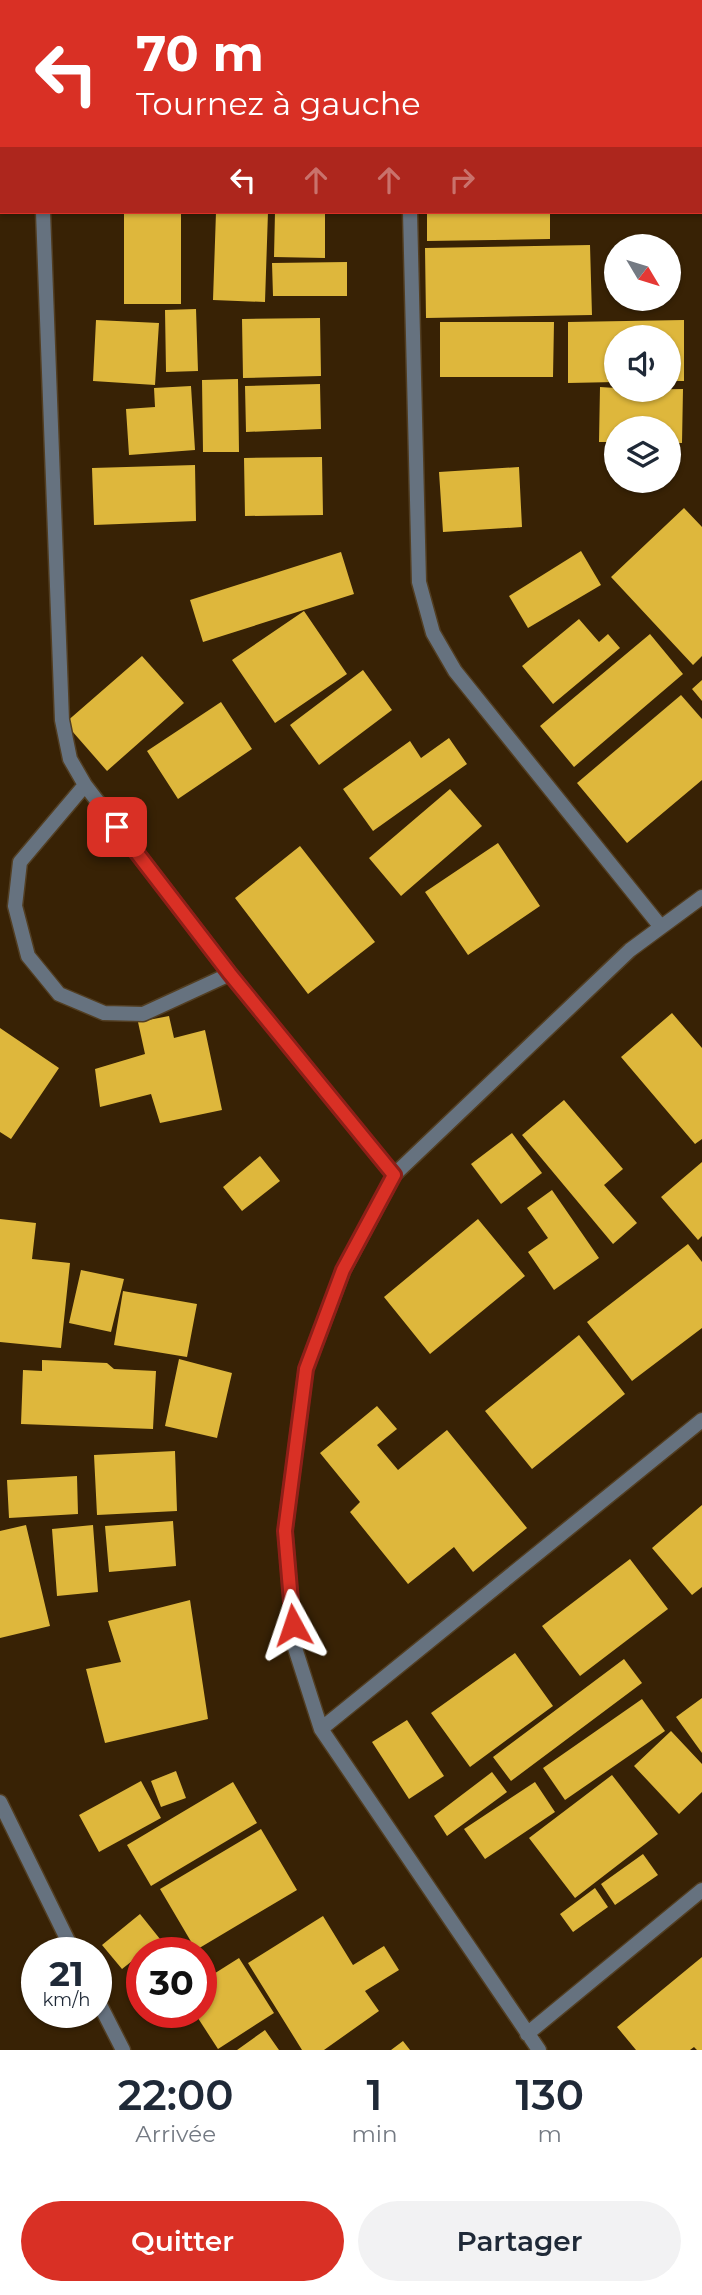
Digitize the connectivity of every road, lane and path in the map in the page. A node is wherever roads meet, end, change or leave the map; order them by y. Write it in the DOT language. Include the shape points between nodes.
graph roads {
  1 [pos="43,214"];
  2 [pos="410,214"];
  3 [pos="85,785"];
  4 [pos="702,897"];
  5 [pos="662,927"];
  6 [pos="230,974"];
  7 [pos="394,1175"];
  8 [pos="702,1420"];
  9 [pos="321,1729"];
  10 [pos="0,1802"];
  11 [pos="702,1890"];
  12 [pos="66,1937"];
  13 [pos="112,2028"];
  14 [pos="527,2034"];
  15 [pos="123,2050"];
  16 [pos="539,2050"];
  1 -- 3 [label="street" via="62,720 70,759"];
  2 -- 5 [label="street" via="419,582 433,633 455,671"];
  3 -- 6 [label="street"];
  3 -- 6 [label="street" via="20,862 15,906 28,956 59,995 104,1013 143,1014"];
  4 -- 5 [label="street"];
  5 -- 7 [label="street" via="630,950"];
  6 -- 7 [label="street"];
  7 -- 9 [label="street" via="343,1270 306,1369 285,1531 295,1648"];
  8 -- 9 [label="street"];
  9 -- 14 [label="street"];
  10 -- 12 [label="street"];
  11 -- 14 [label="street"];
  13 -- 15 [label="street"];
  14 -- 16 [label="street"];
}
